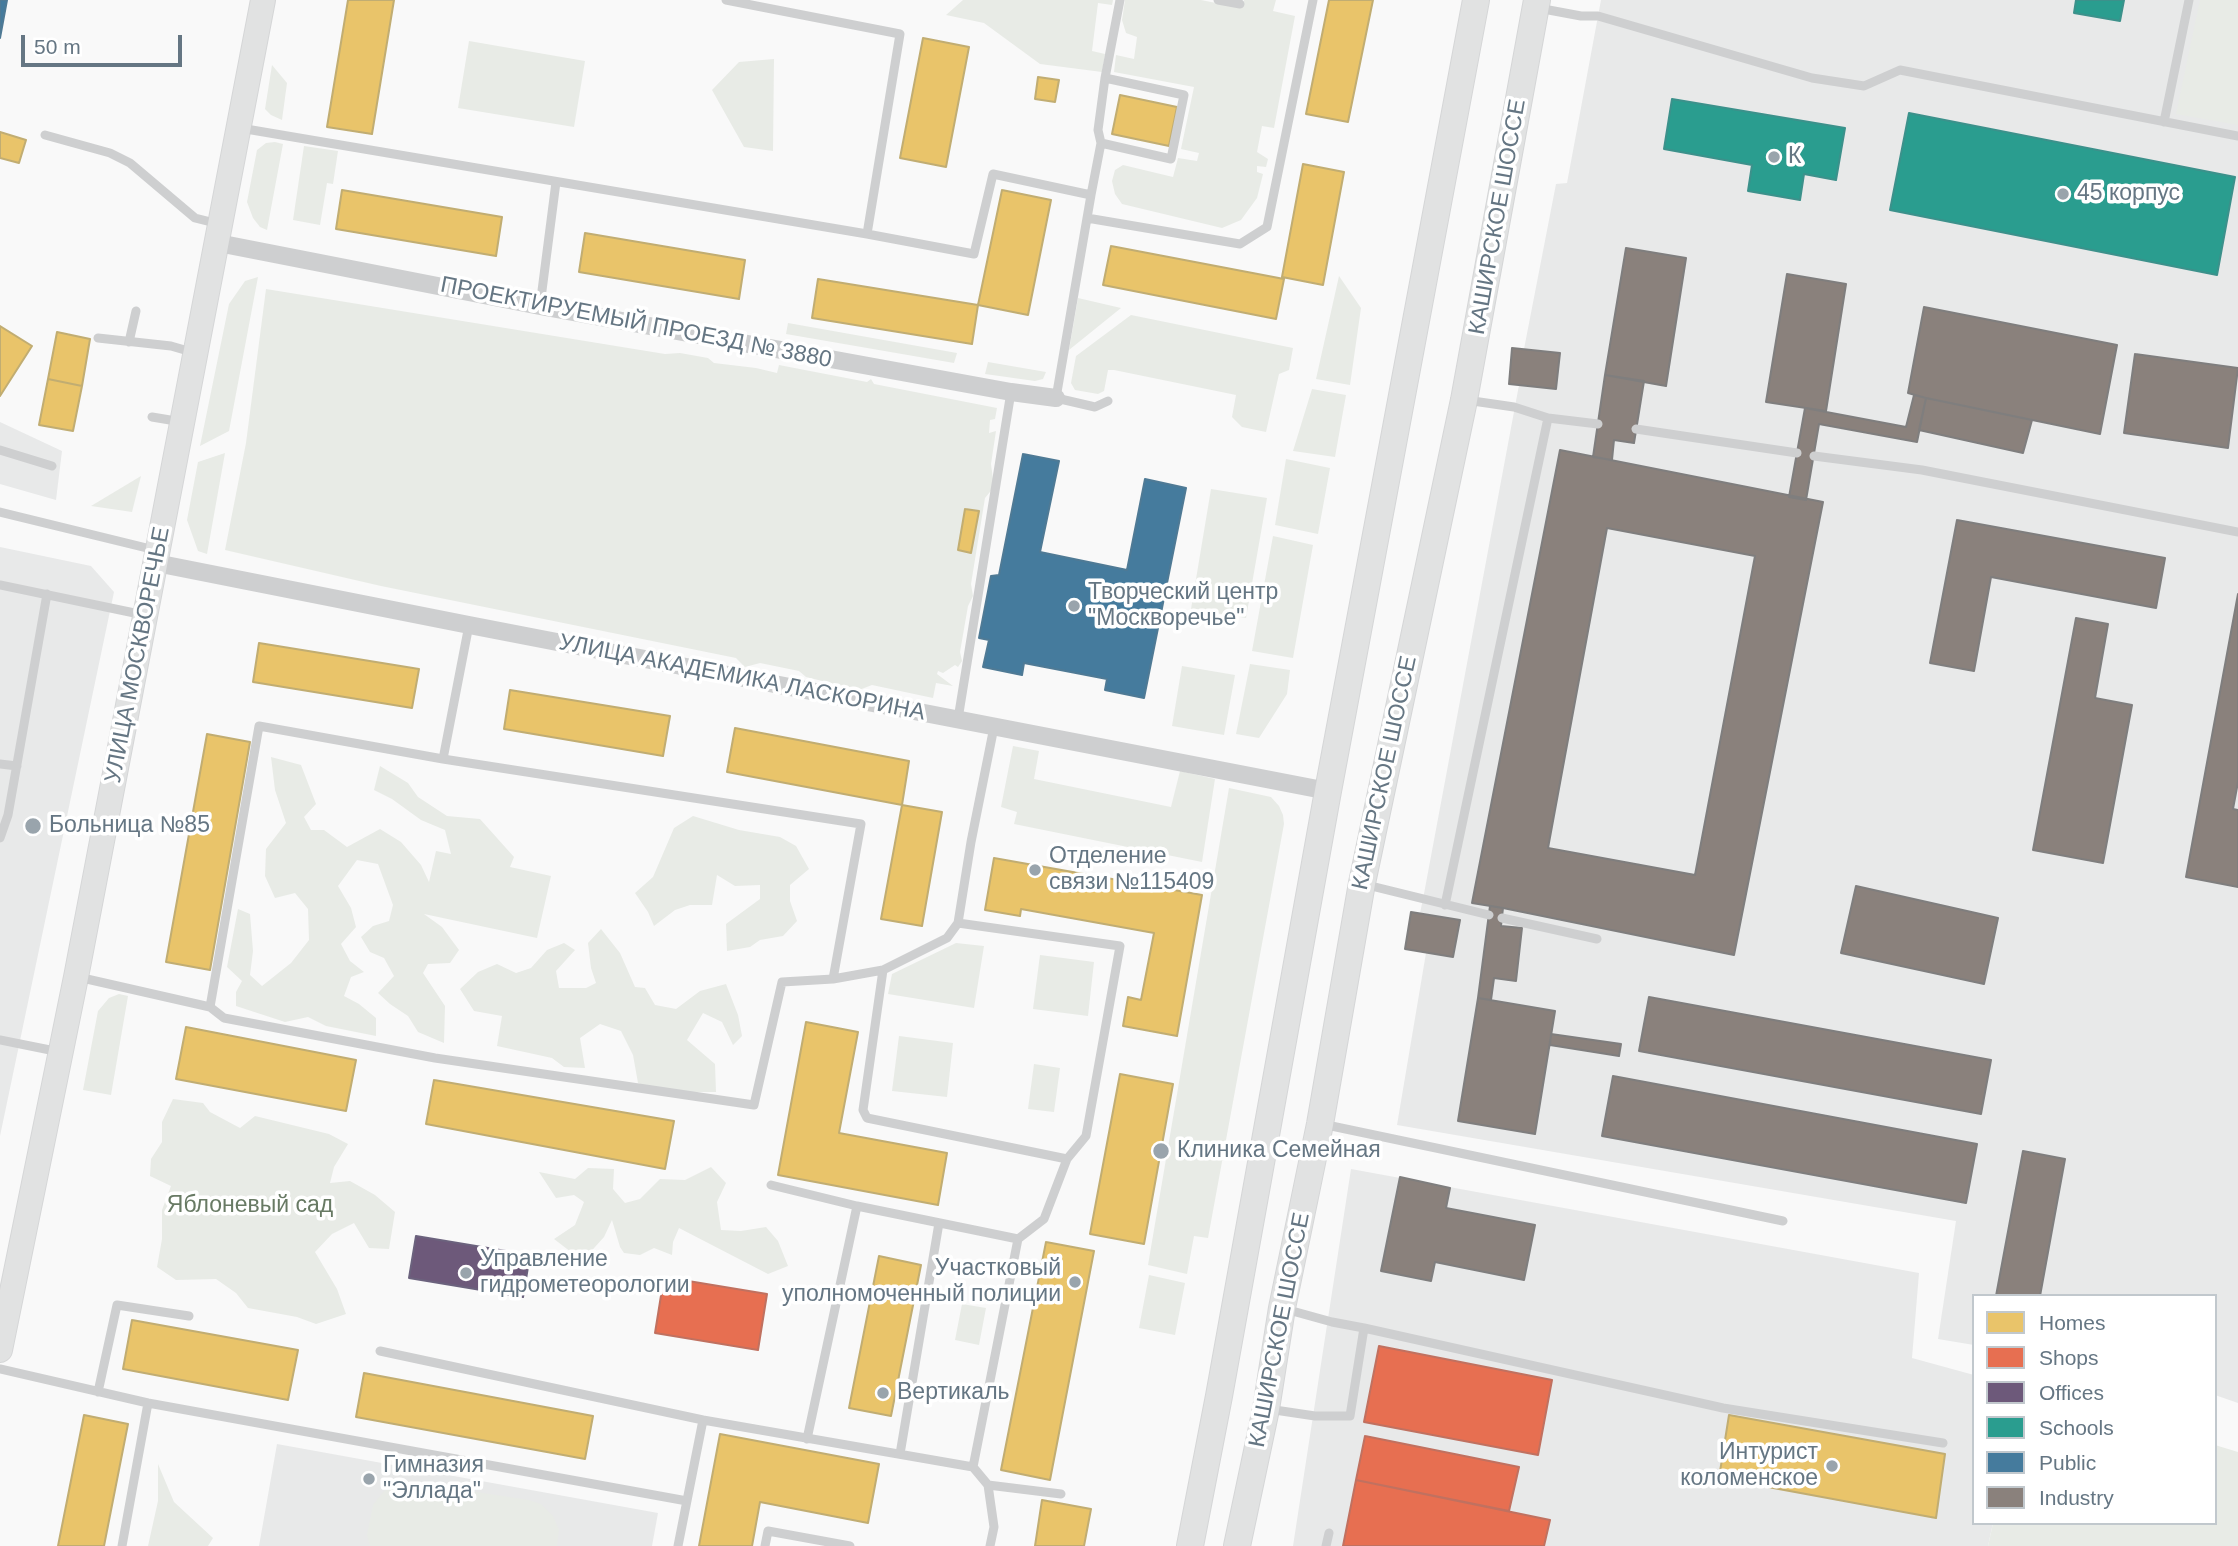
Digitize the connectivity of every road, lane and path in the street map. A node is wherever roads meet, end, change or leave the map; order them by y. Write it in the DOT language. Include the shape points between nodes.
graph roads {
  1 [pos="263,0"];
  2 [pos="726,0"];
  3 [pos="1120,0"];
  4 [pos="1218,0"];
  5 [pos="1313,0"];
  6 [pos="1476,0"];
  7 [pos="2189,0"];
  8 [pos="1240,4"];
  9 [pos="1537,4"];
  10 [pos="775,5"];
  11 [pos="1105,78"];
  12 [pos="2164,122"];
  13 [pos="239,128"];
  14 [pos="45,135"];
  15 [pos="2238,136"];
  16 [pos="1101,143"];
  17 [pos="556,182"];
  18 [pos="1091,195"];
  19 [pos="1087,218"];
  20 [pos="220,234"];
  21 [pos="867,234"];
  22 [pos="540,306"];
  23 [pos="136,311"];
  24 [pos="99,338"];
  25 [pos="129,342"];
  26 [pos="197,353"];
  27 [pos="1011,392"];
  28 [pos="1056,398"];
  29 [pos="1464,400"];
  30 [pos="1108,401"];
  31 [pos="152,417"];
  32 [pos="1548,418"];
  33 [pos="184,423"];
  34 [pos="1598,425"];
  35 [pos="1636,429"];
  36 [pos="0,450"];
  37 [pos="1797,453"];
  38 [pos="1814,456"];
  39 [pos="52,466"];
  40 [pos="0,512"];
  41 [pos="2238,532"];
  42 [pos="158,557"];
  43 [pos="0,585"];
  44 [pos="47,594"];
  45 [pos="145,615"];
  46 [pos="469,625"];
  47 [pos="958,719"];
  48 [pos="994,727"];
  49 [pos="443,759"];
  50 [pos="0,764"];
  51 [pos="17,766"];
  52 [pos="1328,791"];
  53 [pos="0,838"];
  54 [pos="1362,883"];
  55 [pos="1445,905"];
  56 [pos="1489,915"];
  57 [pos="1502,918"];
  58 [pos="958,923"];
  59 [pos="1597,939"];
  60 [pos="883,970"];
  61 [pos="76,977"];
  62 [pos="833,979"];
  63 [pos="209,1007"];
  64 [pos="0,1040"];
  65 [pos="61,1052"];
  66 [pos="1320,1124"];
  67 [pos="1067,1159"];
  68 [pos="771,1185"];
  69 [pos="857,1206"];
  70 [pos="1783,1221"];
  71 [pos="939,1223"];
  72 [pos="1018,1239"];
  73 [pos="6,1295"];
  74 [pos="1282,1308"];
  75 [pos="189,1316"];
  76 [pos="1364,1328"];
  77 [pos="0,1350"];
  78 [pos="380,1351"];
  79 [pos="0,1369"];
  80 [pos="98,1392"];
  81 [pos="148,1403"];
  82 [pos="1266,1409"];
  83 [pos="703,1420"];
  84 [pos="807,1439"];
  85 [pos="1943,1443"];
  86 [pos="900,1454"];
  87 [pos="973,1467"];
  88 [pos="988,1485"];
  89 [pos="1061,1494"];
  90 [pos="687,1501"];
  91 [pos="1329,1533"];
  92 [pos="122,1546"];
  93 [pos="678,1546"];
  94 [pos="765,1546"];
  95 [pos="850,1546"];
  96 [pos="990,1546"];
  97 [pos="1190,1546"];
  98 [pos="1237,1546"];
  99 [pos="1326,1546"];
  1 -- 13 [label="main road, УЛИЦА МОСКВОРЕЧЬЕ"];
  2 -- 10 [label="lane"];
  3 -- 11 [label="lane"];
  4 -- 8 [label="lane"];
  5 -- 19 [label="lane" via="1267,227 1240,244"];
  6 -- 52 [label="main road, КАШИРСКОЕ ШОССЕ"];
  7 -- 12 [label="lane"];
  9 -- 12 [label="lane" via="1598,16 1812,78 1864,86 1900,70"];
  9 -- 29 [label="main road, КАШИРСКОЕ ШОССЕ"];
  10 -- 21 [label="lane" via="900,34"];
  11 -- 16 [label="lane" via="1098,130"];
  11 -- 16 [label="lane" via="1184,95 1171,159"];
  12 -- 15 [label="lane"];
  13 -- 17 [label="lane"];
  13 -- 20 [label="main road, УЛИЦА МОСКВОРЕЧЬЕ"];
  14 -- 20 [label="lane" via="130,163 177,205"];
  16 -- 18 [label="lane"];
  17 -- 21 [label="lane"];
  17 -- 22 [label="lane"];
  18 -- 19 [label="lane"];
  18 -- 21 [label="lane" via="993,174 974,254"];
  19 -- 28 [label="lane"];
  20 -- 22 [label="street, ПРОЕКТИРУЕМЫЙ ПРОЕЗД № 3880"];
  20 -- 26 [label="main road, УЛИЦА МОСКВОРЕЧЬЕ"];
  22 -- 27 [label="street, ПРОЕКТИРУЕМЫЙ ПРОЕЗД № 3880"];
  23 -- 25 [label="lane"];
  24 -- 25 [label="lane"];
  25 -- 26 [label="lane"];
  26 -- 33 [label="main road, УЛИЦА МОСКВОРЕЧЬЕ"];
  27 -- 28 [label="street, ПРОЕКТИРУЕМЫЙ ПРОЕЗД № 3880"];
  27 -- 47 [label="lane"];
  28 -- 30 [label="lane" via="1095,407"];
  29 -- 32 [label="lane" via="1514,407"];
  29 -- 54 [label="main road, КАШИРСКОЕ ШОССЕ"];
  31 -- 33 [label="lane"];
  32 -- 34 [label="lane"];
  32 -- 55 [label="lane"];
  33 -- 42 [label="main road, УЛИЦА МОСКВОРЕЧЬЕ"];
  35 -- 37 [label="lane"];
  36 -- 39 [label="lane"];
  38 -- 41 [label="lane" via="1922,470"];
  40 -- 42 [label="lane"];
  42 -- 45 [label="main road, УЛИЦА МОСКВОРЕЧЬЕ"];
  42 -- 46 [label="street, УЛИЦА АКАДЕМИКА ЛАСКОРИНА"];
  43 -- 44 [label="lane"];
  44 -- 45 [label="lane"];
  44 -- 51 [label="lane"];
  45 -- 61 [label="main road, УЛИЦА МОСКВОРЕЧЬЕ"];
  46 -- 47 [label="street, УЛИЦА АКАДЕМИКА ЛАСКОРИНА"];
  46 -- 49 [label="lane"];
  47 -- 48 [label="street, УЛИЦА АКАДЕМИКА ЛАСКОРИНА"];
  48 -- 52 [label="street, УЛИЦА АКАДЕМИКА ЛАСКОРИНА"];
  48 -- 58 [label="lane"];
  49 -- 62 [label="lane" via="861,824"];
  49 -- 63 [label="lane" via="259,726"];
  50 -- 51 [label="lane"];
  51 -- 53 [label="lane"];
  52 -- 97 [label="main road, КАШИРСКОЕ ШОССЕ"];
  54 -- 55 [label="lane"];
  54 -- 66 [label="main road, КАШИРСКОЕ ШОССЕ"];
  55 -- 56 [label="lane"];
  57 -- 59 [label="lane"];
  58 -- 60 [label="lane" via="947,938"];
  58 -- 67 [label="lane" via="1120,946 1087,1136"];
  60 -- 62 [label="lane"];
  60 -- 67 [label="lane" via="863,1110 867,1118"];
  61 -- 63 [label="lane"];
  61 -- 65 [label="main road, УЛИЦА МОСКВОРЕЧЬЕ"];
  62 -- 63 [label="lane" via="782,982 754,1105 435,1058 224,1018"];
  64 -- 65 [label="lane"];
  65 -- 73 [label="main road, УЛИЦА МОСКВОРЕЧЬЕ"];
  66 -- 70 [label="lane"];
  66 -- 74 [label="main road, КАШИРСКОЕ ШОССЕ"];
  67 -- 72 [label="lane" via="1044,1219"];
  68 -- 69 [label="lane"];
  69 -- 71 [label="lane"];
  69 -- 84 [label="lane"];
  71 -- 72 [label="lane"];
  71 -- 86 [label="lane"];
  72 -- 87 [label="lane"];
  73 -- 77 [label="main road, УЛИЦА МОСКВОРЕЧЬЕ"];
  74 -- 76 [label="lane"];
  74 -- 82 [label="main road, КАШИРСКОЕ ШОССЕ"];
  75 -- 80 [label="lane" via="117,1305"];
  76 -- 82 [label="lane" via="1350,1416"];
  76 -- 85 [label="lane" via="1723,1408"];
  78 -- 83 [label="lane"];
  79 -- 80 [label="lane"];
  80 -- 81 [label="lane"];
  81 -- 90 [label="lane"];
  81 -- 92 [label="lane"];
  82 -- 98 [label="main road, КАШИРСКОЕ ШОССЕ"];
  83 -- 84 [label="lane"];
  83 -- 90 [label="lane"];
  84 -- 86 [label="lane"];
  86 -- 87 [label="lane"];
  87 -- 88 [label="lane"];
  88 -- 89 [label="lane"];
  88 -- 96 [label="lane" via="994,1527"];
  90 -- 93 [label="lane"];
  91 -- 99 [label="lane"];
  94 -- 95 [label="lane" via="768,1531"];
}
